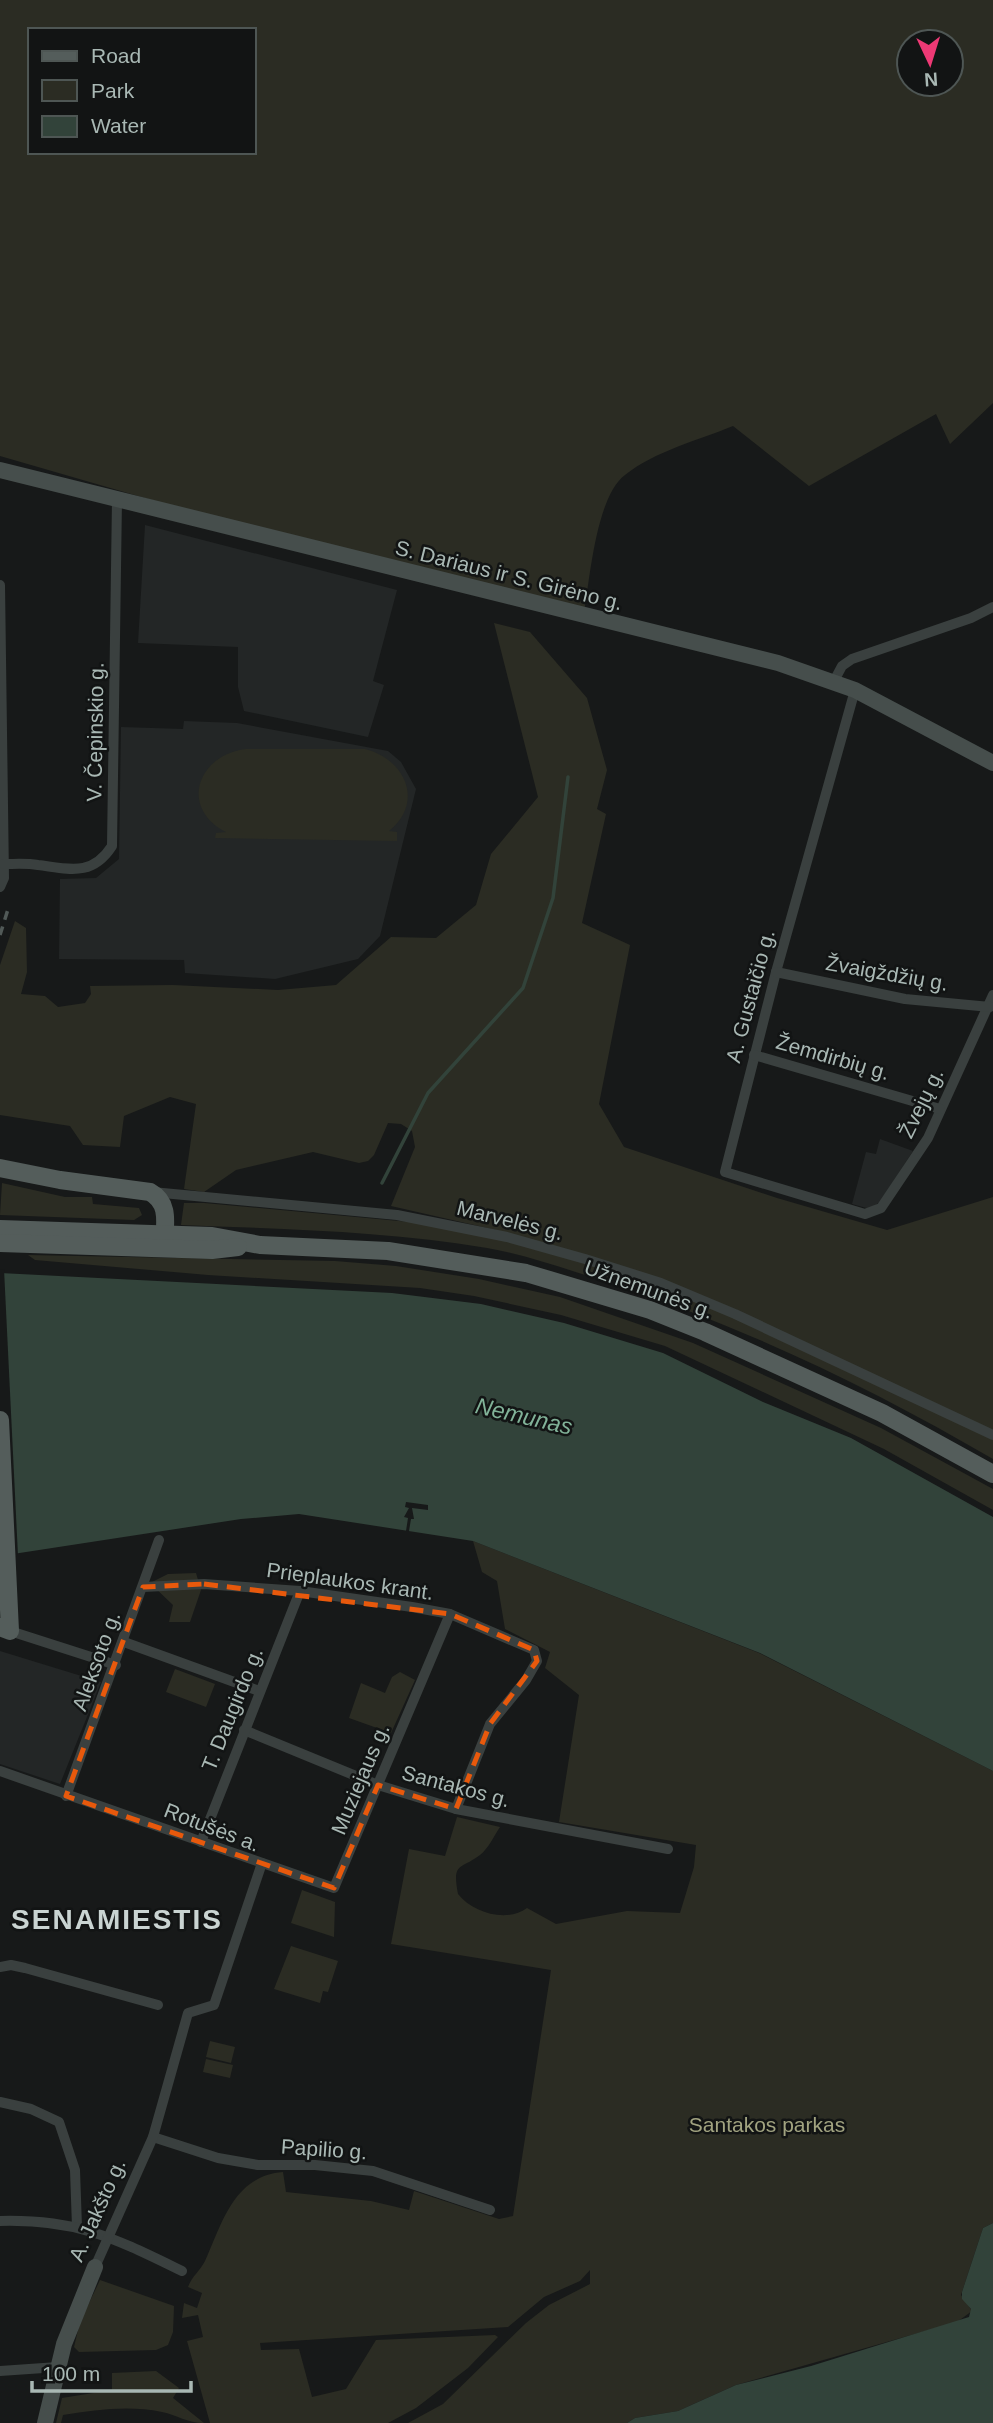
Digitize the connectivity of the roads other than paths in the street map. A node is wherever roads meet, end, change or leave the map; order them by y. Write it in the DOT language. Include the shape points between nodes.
graph roads {
  1 [pos="0,470"];
  2 [pos="117,499"];
  3 [pos="0,584"];
  4 [pos="993,607"];
  5 [pos="834,681"];
  6 [pos="855,690"];
  7 [pos="993,762"];
  8 [pos="4,864"];
  9 [pos="0,887"];
  10 [pos="776,972"];
  11 [pos="993,995"];
  12 [pos="990,1007"];
  13 [pos="754,1055"];
  14 [pos="940,1108"];
  15 [pos="0,1167"];
  16 [pos="150,1192"];
  17 [pos="164,1205"];
  18 [pos="865,1213"];
  19 [pos="0,1229"];
  20 [pos="131,1233"];
  21 [pos="164,1241"];
  22 [pos="0,1243"];
  23 [pos="0,1420"];
  24 [pos="993,1435"];
  25 [pos="993,1474"];
  26 [pos="159,1540"];
  27 [pos="143,1587"];
  28 [pos="300,1591"];
  29 [pos="450,1614"];
  30 [pos="5,1629"];
  31 [pos="124,1643"];
  32 [pos="116,1665"];
  33 [pos="259,1691"];
  34 [pos="244,1730"];
  35 [pos="0,1772"];
  36 [pos="379,1785"];
  37 [pos="66,1796"];
  38 [pos="456,1809"];
  39 [pos="201,1842"];
  40 [pos="668,1849"];
  41 [pos="262,1863"];
  42 [pos="5,1966"];
  43 [pos="158,2005"];
  44 [pos="188,2013"];
  45 [pos="0,2102"];
  46 [pos="153,2137"];
  47 [pos="490,2210"];
  48 [pos="0,2221"];
  49 [pos="77,2227"];
  50 [pos="108,2235"];
  51 [pos="94,2267"];
  52 [pos="182,2271"];
  53 [pos="58,2367"];
  54 [pos="0,2371"];
  55 [pos="45,2423"];
  1 -- 2 [label="street, S. Dariaus ir S. Girėno g."];
  2 -- 5 [label="street, S. Dariaus ir S. Girėno g." via="766,660"];
  2 -- 8 [label="street, V. Čepinskio g." via="112,846 88,869"];
  3 -- 8 [label="street"];
  4 -- 5 [label="street" via="852,659"];
  5 -- 6 [label="street, S. Dariaus ir S. Girėno g."];
  6 -- 7 [label="street, S. Dariaus ir S. Girėno g."];
  6 -- 10 [label="street, A. Gustaičio g."];
  8 -- 9 [label="street"];
  10 -- 12 [label="street, Žvaigždžių g." via="905,999"];
  10 -- 13 [label="street, A. Gustaičio g."];
  11 -- 12 [label="street, Žvejų g."];
  12 -- 14 [label="street, Žvejų g."];
  13 -- 14 [label="street, Žemdirbių g."];
  13 -- 18 [label="street, A. Gustaičio g." via="725,1172"];
  14 -- 18 [label="street, Žvejų g." via="928,1138 881,1208"];
  15 -- 16 [label="main road"];
  16 -- 17 [label="main road" via="162,1198"];
  16 -- 24 [label="street, Marvelės g." via="397,1215 507,1237 584,1259 661,1283 735,1314"];
  17 -- 20 [label="main road" via="152,1223"];
  17 -- 21 [label="main road"];
  19 -- 20 [label="main road"];
  20 -- 21 [label="main road"];
  21 -- 22 [label="main road"];
  21 -- 25 [label="main road, Užnemunės g." via="212,1236 260,1245 429,1255 571,1285 650,1310 761,1357 882,1413"];
  23 -- 30 [label="main road" via="9,1603"];
  26 -- 27 [label="street, Aleksoto g."];
  27 -- 28 [label="street, Prieplaukos krant." via="204,1584"];
  27 -- 31 [label="street, Aleksoto g."];
  28 -- 29 [label="street, Prieplaukos krant."];
  28 -- 33 [label="street, T. Daugirdo g."];
  29 -- 36 [label="street, Muziejaus g."];
  29 -- 38 [label="street, Prieplaukos krant." via="534,1650 537,1661 490,1724"];
  30 -- 32 [label="street"];
  31 -- 32 [label="street, Aleksoto g."];
  31 -- 33 [label="street"];
  32 -- 37 [label="street, Aleksoto g."];
  33 -- 34 [label="street, T. Daugirdo g."];
  34 -- 36 [label="street, Santakos g."];
  34 -- 39 [label="street, T. Daugirdo g."];
  35 -- 37 [label="street, Rotušės a."];
  36 -- 38 [label="street, Santakos g."];
  36 -- 41 [label="street, Muziejaus g." via="334,1888"];
  37 -- 39 [label="street, Rotušės a."];
  38 -- 40 [label="street, Santakos g."];
  39 -- 41 [label="street, Rotušės a."];
  41 -- 44 [label="street, Rotušės a." via="214,2005"];
  42 -- 43 [label="street"];
  44 -- 46 [label="street, A. Jakšto g."];
  45 -- 49 [label="street" via="59,2122 75,2171"];
  46 -- 47 [label="street, Papilio g." via="218,2158 258,2165 373,2171"];
  46 -- 50 [label="street, A. Jakšto g."];
  48 -- 49 [label="street" via="37,2219"];
  49 -- 50 [label="street"];
  50 -- 51 [label="street, A. Jakšto g."];
  50 -- 52 [label="street"];
  51 -- 53 [label="street, A. Jakšto g."];
  53 -- 54 [label="street"];
  53 -- 55 [label="street, A. Jakšto g."];
}
